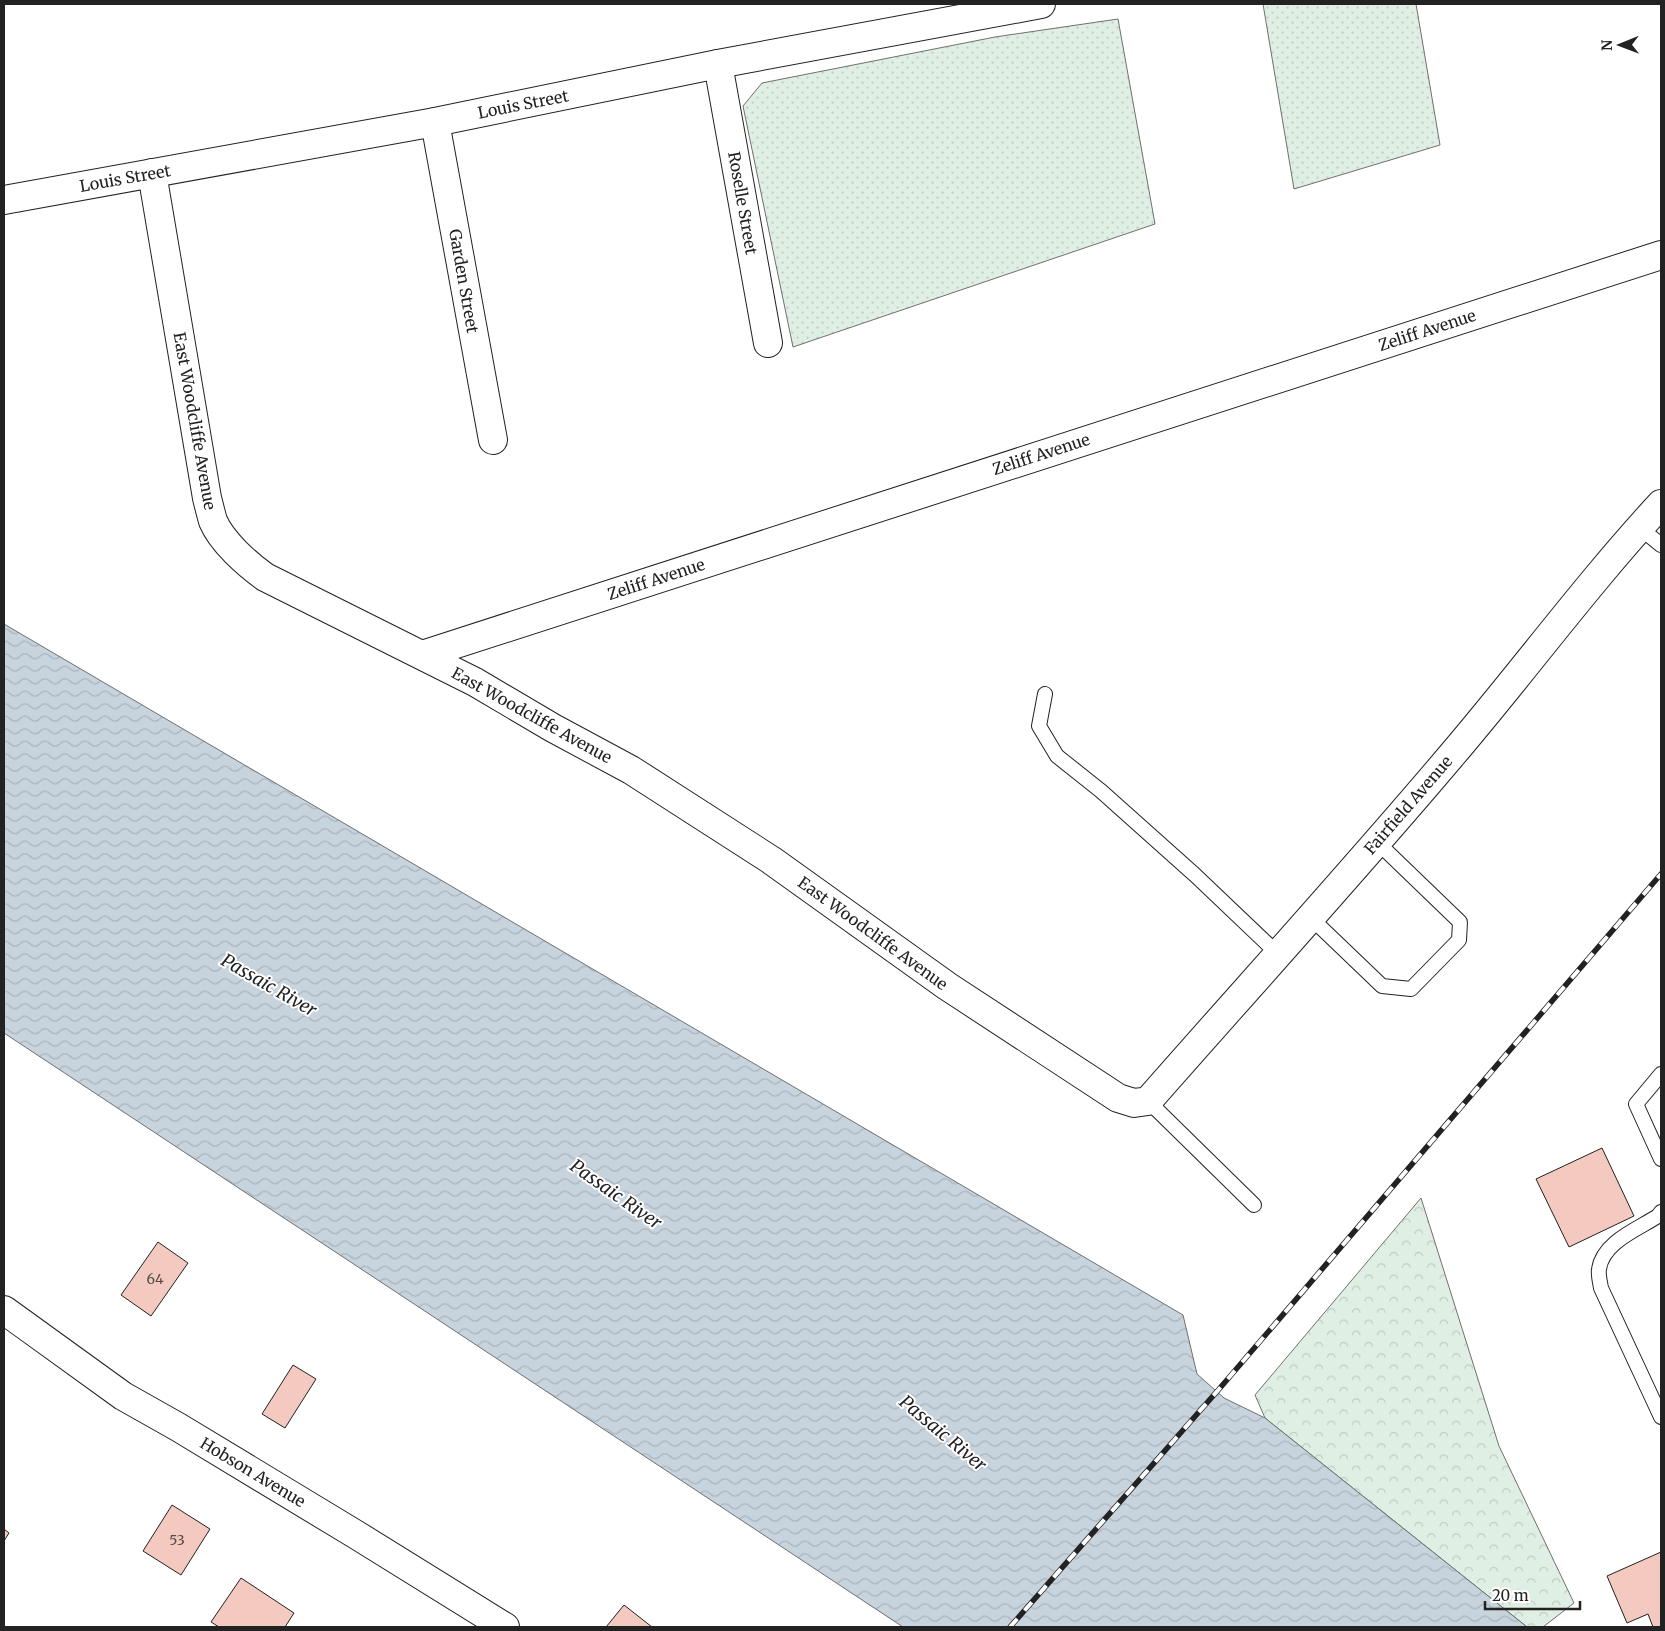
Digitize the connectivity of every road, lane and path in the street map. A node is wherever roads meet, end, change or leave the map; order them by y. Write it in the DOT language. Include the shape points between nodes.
graph roads {
  1 [pos="1041,4"];
  2 [pos="998,8"];
  3 [pos="718,64"];
  4 [pos="435,122"];
  5 [pos="152,173"];
  6 [pos="4,200"];
  7 [pos="1661,255"];
  8 [pos="768,343"];
  9 [pos="492,440"];
  10 [pos="1661,504"];
  11 [pos="1639,527"];
  12 [pos="1661,545"];
  13 [pos="422,655"];
  14 [pos="1045,694"];
  15 [pos="1376,841"];
  16 [pos="1310,917"];
  17 [pos="1278,954"];
  18 [pos="1661,1074"];
  19 [pos="1148,1101"];
  20 [pos="1661,1159"];
  21 [pos="1254,1204"];
  22 [pos="1661,1212"];
  23 [pos="4,1310"];
  24 [pos="1661,1416"];
  25 [pos="505,1627"];
  1 -- 2 [label="street, Louis Street"];
  2 -- 3 [label="street, Louis Street"];
  3 -- 4 [label="street, Louis Street"];
  3 -- 8 [label="street, Roselle Street"];
  4 -- 5 [label="street, Louis Street"];
  4 -- 9 [label="street, Garden Street"];
  5 -- 6 [label="street, Louis Street"];
  5 -- 13 [label="street, East Woodcliffe Avenue" via="207,498 214,523 234,551 265,577"];
  7 -- 13 [label="street, Zeliff Avenue"];
  10 -- 11 [label="street, Fairfield Avenue"];
  11 -- 12 [label="lane"];
  11 -- 15 [label="street, Fairfield Avenue" via="1452,755"];
  13 -- 19 [label="street, East Woodcliffe Avenue" via="631,770 771,860 947,986 1118,1098 1134,1103"];
  14 -- 17 [label="lane" via="1038,726 1057,756 1102,791"];
  15 -- 16 [label="street, Fairfield Avenue"];
  15 -- 16 [label="lane" via="1460,922 1458,940 1411,989 1382,986"];
  16 -- 17 [label="street, Fairfield Avenue"];
  17 -- 19 [label="street, Fairfield Avenue"];
  18 -- 20 [label="lane" via="1636,1104"];
  19 -- 21 [label="lane"];
  22 -- 24 [label="lane" via="1613,1244 1598,1270 1601,1288"];
  23 -- 25 [label="street, Hobson Avenue" via="123,1396"];
}
